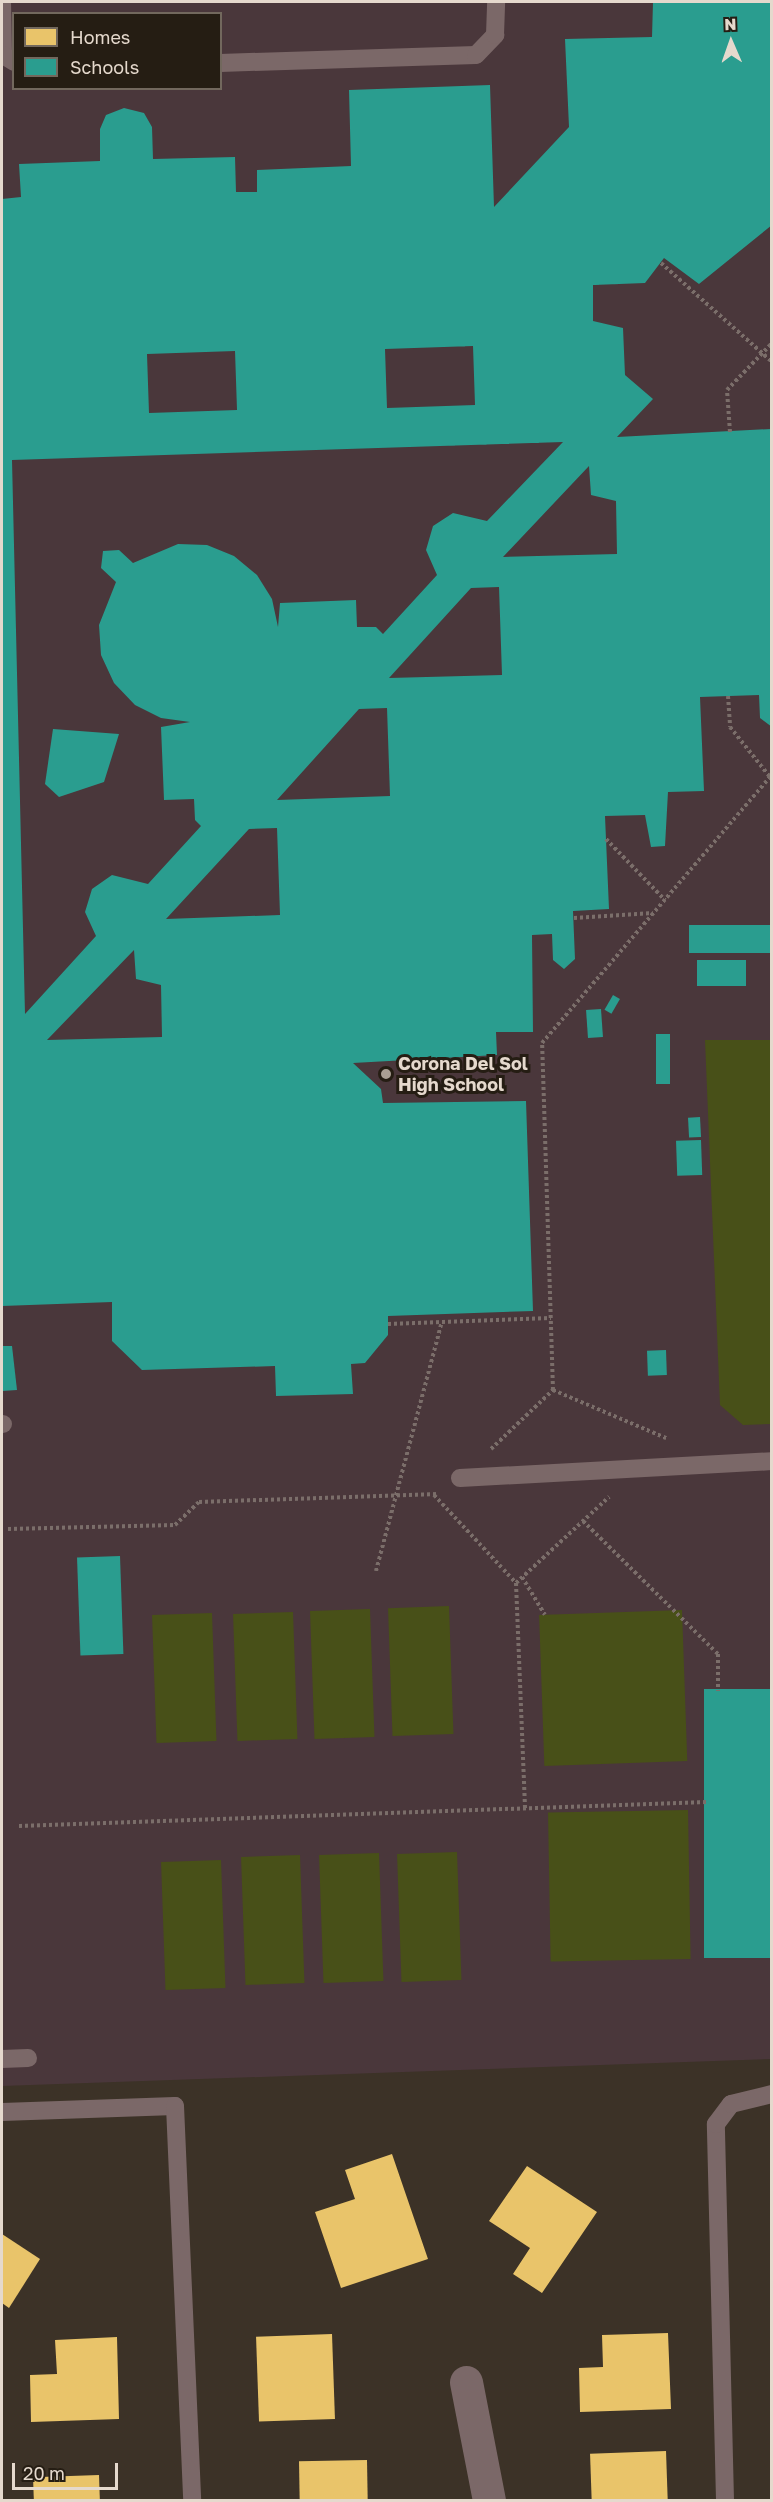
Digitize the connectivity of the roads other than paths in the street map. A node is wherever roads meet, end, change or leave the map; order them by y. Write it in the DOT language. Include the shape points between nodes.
graph roads {
  1 [pos="2,2"];
  2 [pos="496,2"];
  3 [pos="12,61"];
  4 [pos="222,63"];
  5 [pos="771,1461"];
  6 [pos="460,1478"];
  7 [pos="28,2058"];
  8 [pos="2,2059"];
  9 [pos="771,2094"];
  10 [pos="2,2112"];
  11 [pos="466,2382"];
  12 [pos="192,2500"];
  13 [pos="489,2500"];
  14 [pos="725,2500"];
  1 -- 3 [label="lane" via="3,55"];
  2 -- 4 [label="lane" via="495,35 476,55"];
  5 -- 6 [label="lane"];
  7 -- 8 [label="lane"];
  9 -- 14 [label="lane" via="731,2104 716,2124"];
  10 -- 12 [label="lane" via="175,2106"];
  11 -- 13 [label="street"];
}
